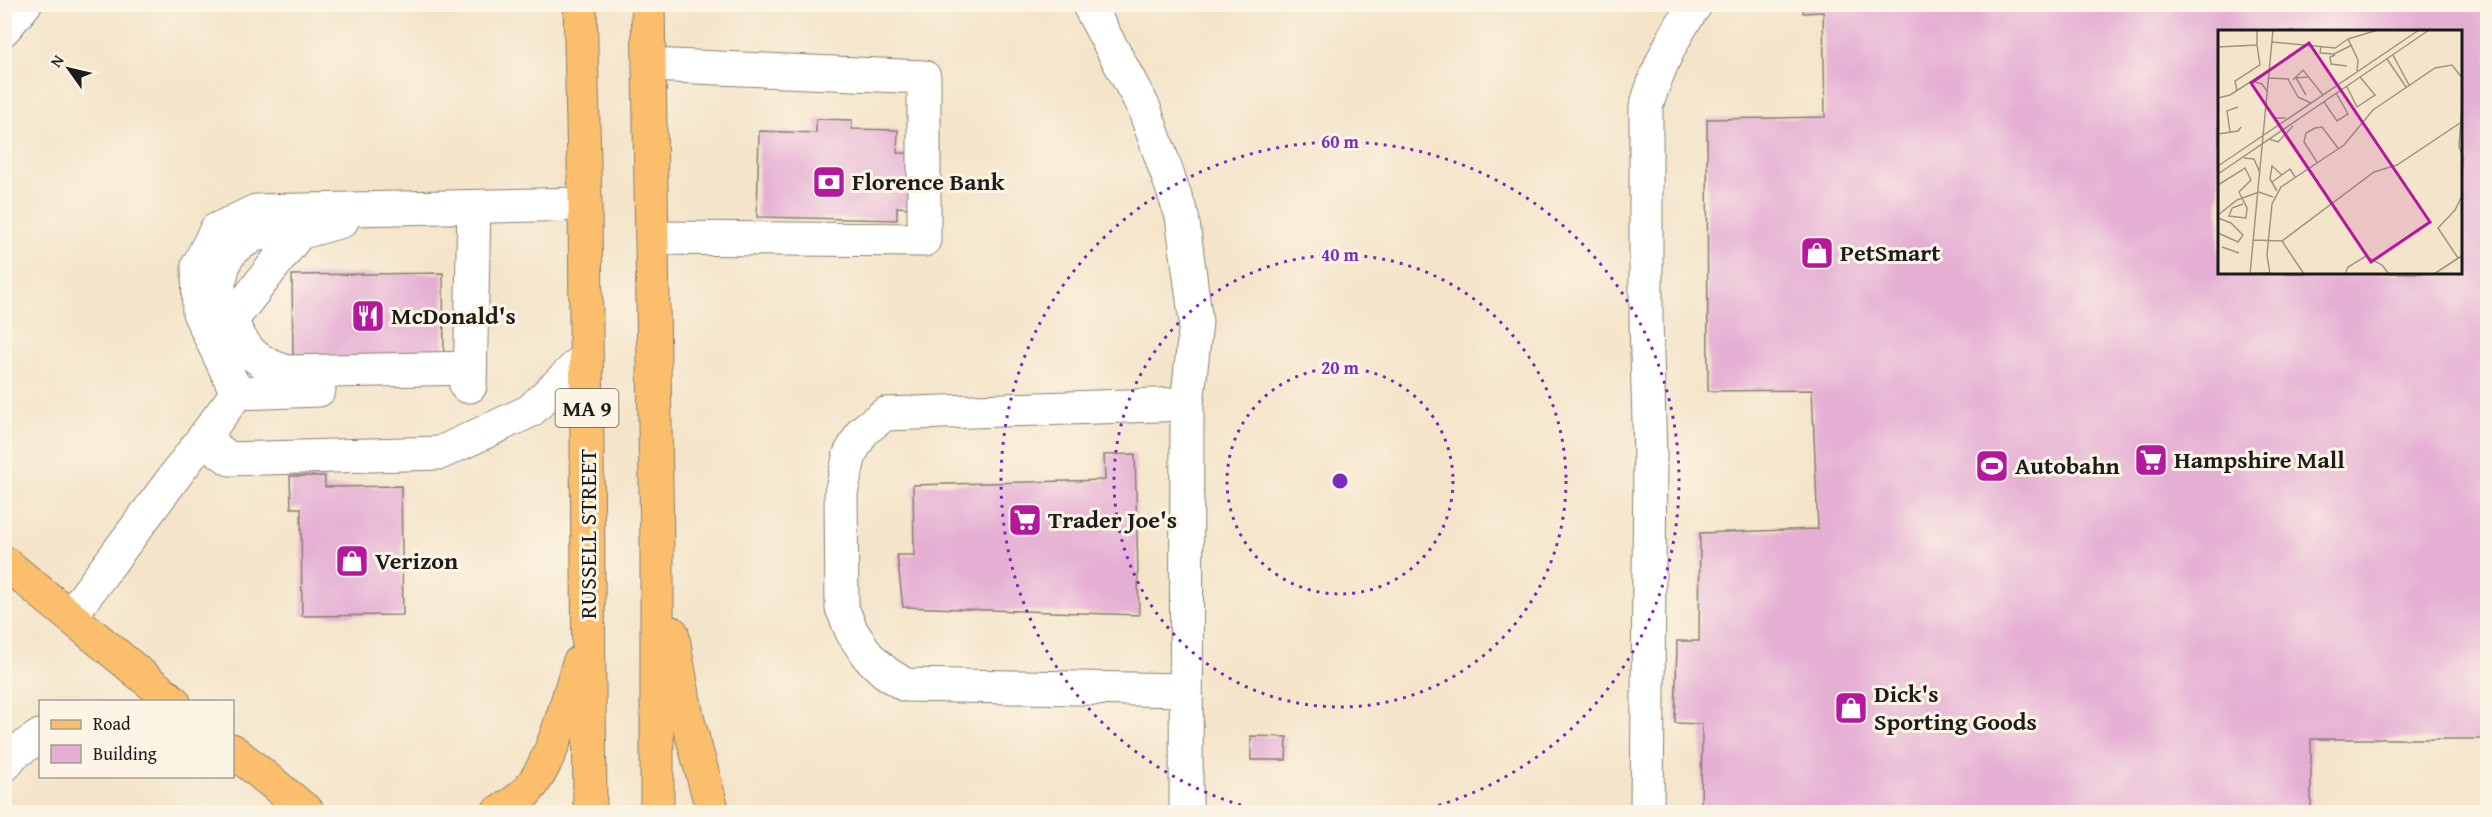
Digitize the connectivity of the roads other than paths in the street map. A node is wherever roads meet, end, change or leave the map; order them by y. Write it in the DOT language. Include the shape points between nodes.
graph roads {
  1 [pos="24,4"];
  2 [pos="580,4"];
  3 [pos="648,4"];
  4 [pos="1088,4"];
  5 [pos="1696,4"];
  6 [pos="4,29"];
  7 [pos="649,65"];
  8 [pos="585,204"];
  9 [pos="474,207"];
  10 [pos="390,209"];
  11 [pos="652,238"];
  12 [pos="586,357"];
  13 [pos="470,368"];
  14 [pos="237,393"];
  15 [pos="1187,404"];
  16 [pos="203,439"];
  17 [pos="657,545"];
  18 [pos="4,562"];
  19 [pos="71,615"];
  20 [pos="588,636"];
  21 [pos="1185,690"];
  22 [pos="172,700"];
  23 [pos="39,737"];
  24 [pos="234,752"];
  25 [pos="4,766"];
  26 [pos="308,813"];
  27 [pos="498,813"];
  28 [pos="590,813"];
  29 [pos="657,813"];
  30 [pos="713,813"];
  31 [pos="1186,813"];
  32 [pos="1647,813"];
  1 -- 6 [label="lane"];
  2 -- 8 [label="main road, RUSSELL STREET / MA 9"];
  3 -- 7 [label="main road, MA 9"];
  4 -- 15 [label="lane" via="1144,108 1182,216 1196,322"];
  5 -- 32 [label="lane" via="1667,50 1646,107 1650,456"];
  7 -- 11 [label="main road, MA 9"];
  7 -- 11 [label="lane" via="924,77 924,240"];
  8 -- 9 [label="lane"];
  8 -- 12 [label="main road, RUSSELL STREET / MA 9"];
  9 -- 10 [label="lane"];
  9 -- 13 [label="lane"];
  10 -- 13 [label="lane" via="299,233 231,321 242,346 265,365 287,372"];
  10 -- 14 [label="lane" via="255,211 216,230 198,266 199,313"];
  11 -- 17 [label="main road, MA 9"];
  12 -- 16 [label="lane" via="530,411 440,453 230,459"];
  12 -- 20 [label="main road, RUSSELL STREET / MA 9"];
  13 -- 14 [label="lane" via="470,386"];
  14 -- 16 [label="lane"];
  15 -- 21 [label="lane"];
  15 -- 21 [label="lane" via="885,414 863,431 850,454 841,493 842,608 868,656 905,685"];
  16 -- 19 [label="lane"];
  17 -- 29 [label="main road, MA 9"];
  17 -- 30 [label="main road" via="687,717"];
  18 -- 19 [label="main road"];
  19 -- 22 [label="main road"];
  20 -- 27 [label="main road" via="548,759 522,796"];
  20 -- 28 [label="main road, RUSSELL STREET / MA 9"];
  21 -- 31 [label="lane"];
  23 -- 25 [label="lane" via="13,754"];
  24 -- 26 [label="main road"];
}
